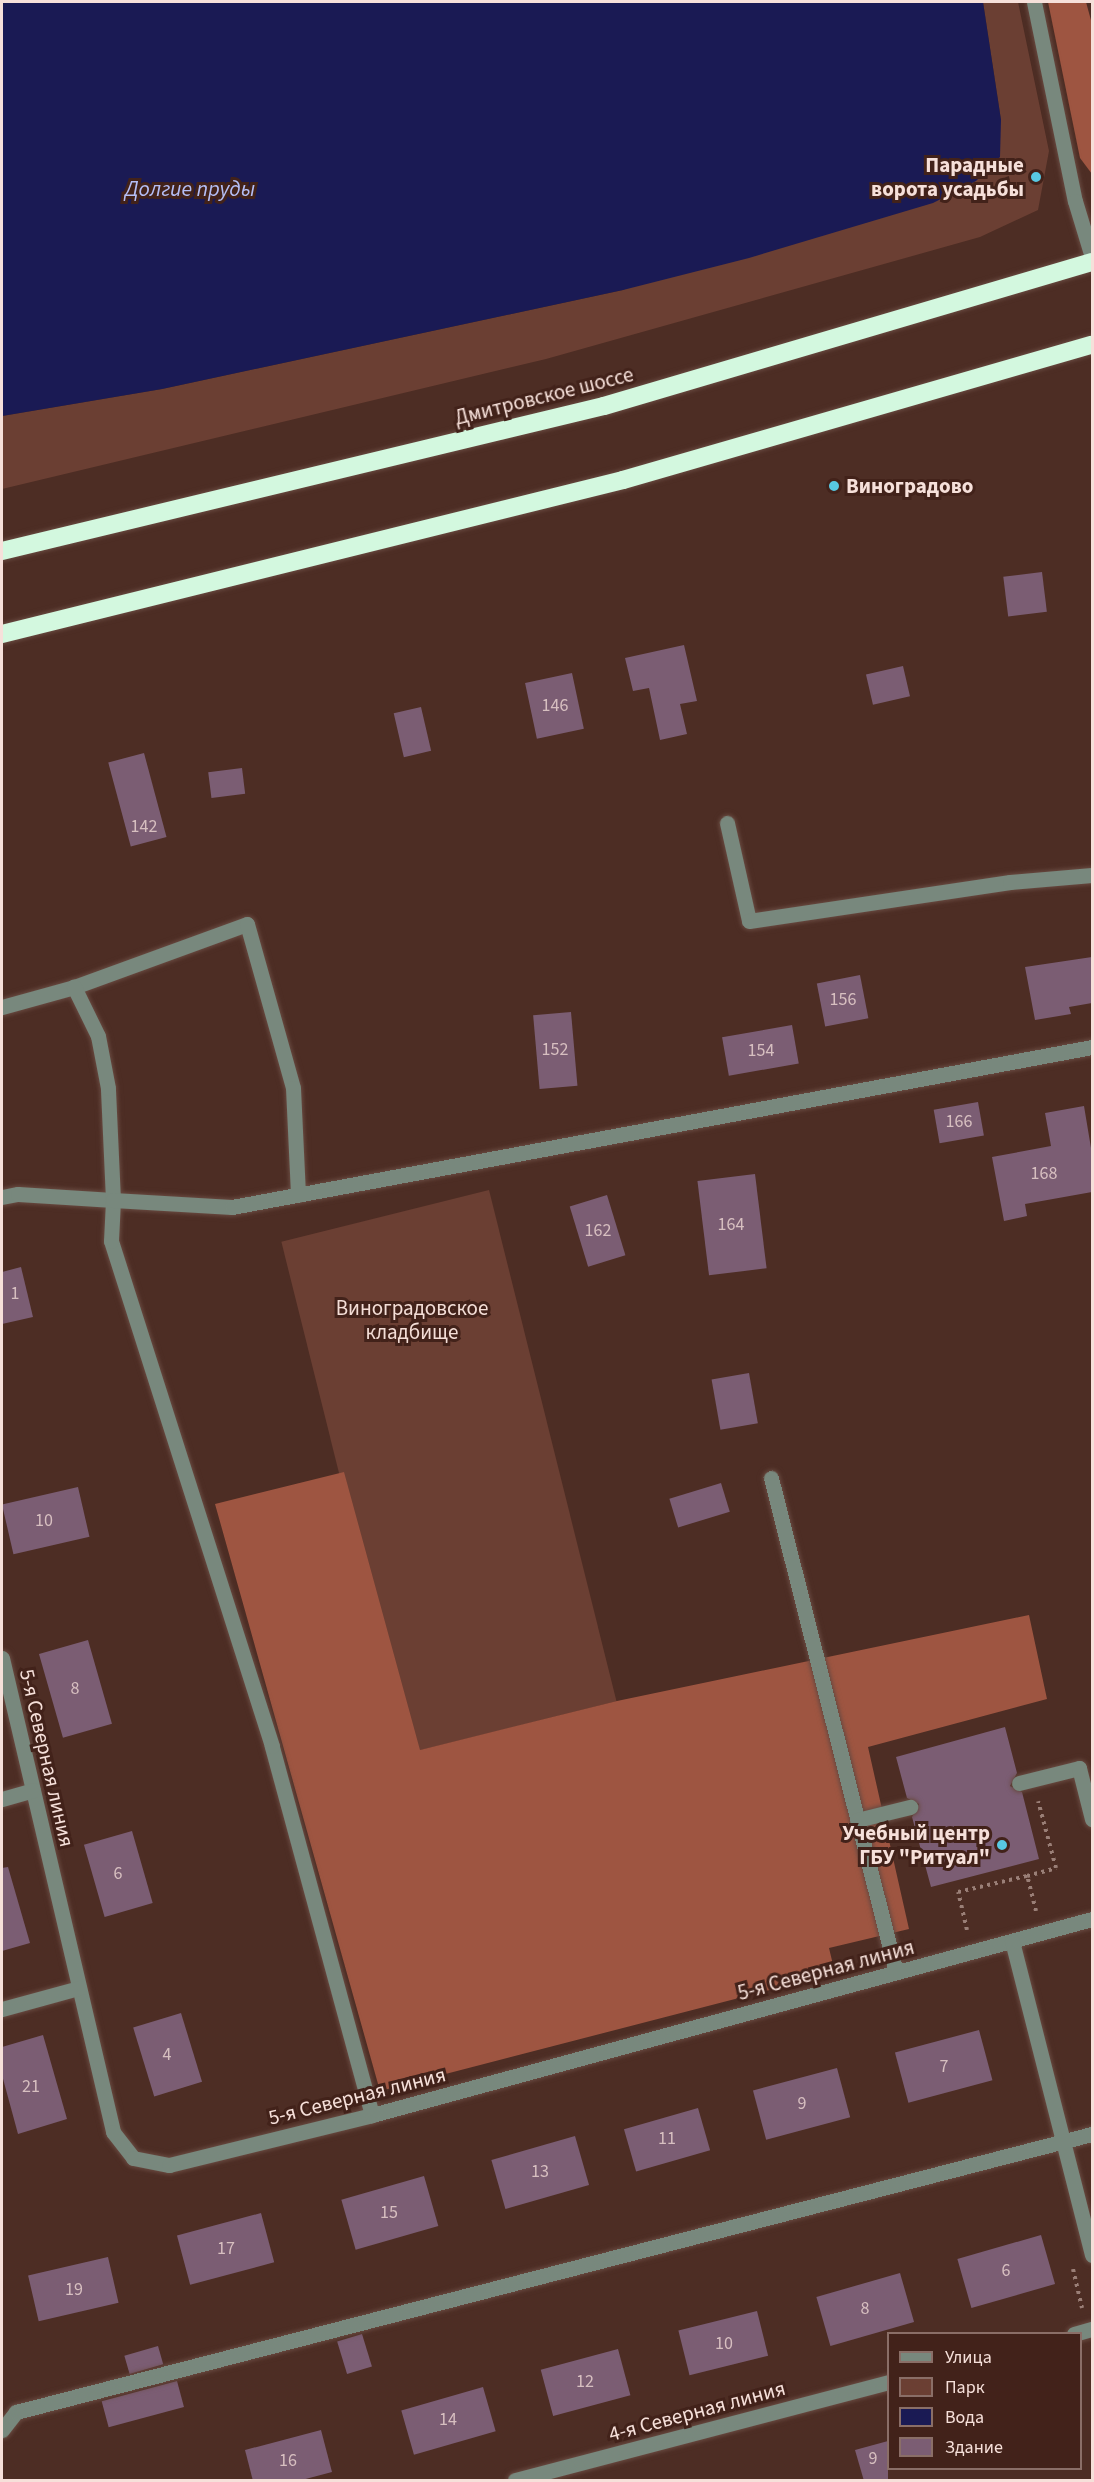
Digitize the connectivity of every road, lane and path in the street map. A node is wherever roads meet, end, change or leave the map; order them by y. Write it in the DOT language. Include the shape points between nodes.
graph roads {
  1 [pos="1034,2"];
  2 [pos="1092,257"];
  3 [pos="1092,262"];
  4 [pos="1092,345"];
  5 [pos="2,551"];
  6 [pos="2,634"];
  7 [pos="727,823"];
  8 [pos="1092,874"];
  9 [pos="74,987"];
  10 [pos="2,1007"];
  11 [pos="1092,1047"];
  12 [pos="298,1195"];
  13 [pos="2,1197"];
  14 [pos="113,1200"];
  15 [pos="771,1478"];
  16 [pos="2,1658"];
  17 [pos="1026,1781"];
  18 [pos="33,1790"];
  19 [pos="2,1799"];
  20 [pos="910,1807"];
  21 [pos="1092,1819"];
  22 [pos="857,1820"];
  23 [pos="1027,1875"];
  24 [pos="1092,1919"];
  25 [pos="1042,1933"];
  26 [pos="1012,1941"];
  27 [pos="973,1952"];
  28 [pos="896,1972"];
  29 [pos="79,1988"];
  30 [pos="2,2009"];
  31 [pos="372,2115"];
  32 [pos="1092,2134"];
  33 [pos="1064,2142"];
  34 [pos="1092,2255"];
  35 [pos="887,2382"];
  36 [pos="2,2430"];
  37 [pos="515,2481"];
  1 -- 2 [label="street" via="1075,201"];
  3 -- 5 [label="highway, Дмитровское шоссе" via="604,406"];
  4 -- 6 [label="highway" via="623,480"];
  7 -- 8 [label="street" via="749,921 1010,882"];
  9 -- 10 [label="street"];
  9 -- 12 [label="street" via="248,924 292,1088"];
  9 -- 14 [label="street" via="98,1036 108,1088"];
  11 -- 12 [label="street"];
  12 -- 14 [label="street" via="232,1208"];
  13 -- 14 [label="street" via="18,1194"];
  14 -- 31 [label="street" via="111,1241 272,1746"];
  15 -- 22 [label="street"];
  16 -- 18 [label="street, 5-я Северная линия"];
  17 -- 21 [label="street" via="1079,1768"];
  17 -- 23 [label="path" via="1056,1868"];
  18 -- 19 [label="street"];
  18 -- 29 [label="street, 5-я Северная линия"];
  20 -- 22 [label="street"];
  22 -- 28 [label="street"];
  23 -- 25 [label="path"];
  23 -- 27 [label="path" via="958,1892"];
  24 -- 25 [label="street, 5-я Северная линия"];
  25 -- 26 [label="street, 5-я Северная линия"];
  26 -- 27 [label="street, 5-я Северная линия"];
  26 -- 33 [label="street"];
  27 -- 28 [label="street, 5-я Северная линия"];
  28 -- 31 [label="street, 5-я Северная линия"];
  29 -- 30 [label="street"];
  29 -- 31 [label="street, 5-я Северная линия" via="113,2132 133,2157 169,2165"];
  32 -- 33 [label="street"];
  33 -- 34 [label="street"];
  33 -- 36 [label="street" via="16,2412"];
  35 -- 37 [label="street, 4-я Северная линия"];
}
